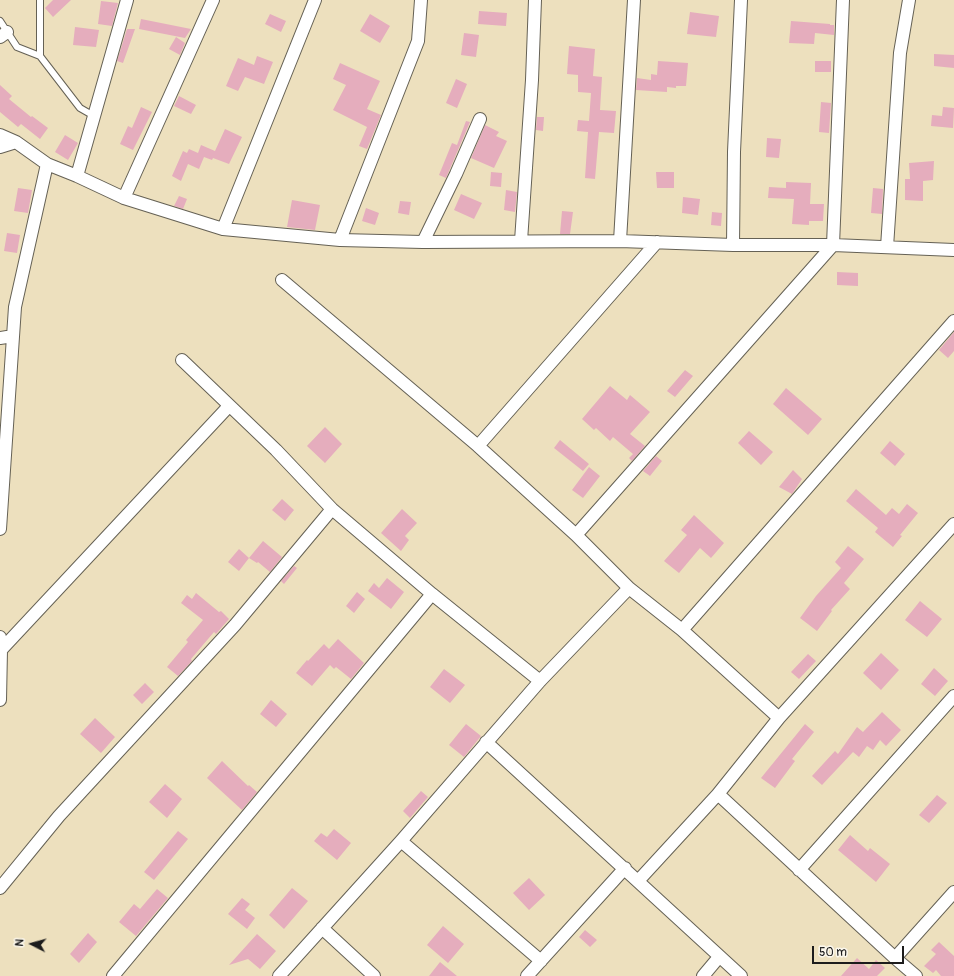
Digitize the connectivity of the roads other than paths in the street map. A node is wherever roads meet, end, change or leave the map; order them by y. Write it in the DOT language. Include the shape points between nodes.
graph roads {
  1 [pos="40,0"];
  2 [pos="127,0"];
  3 [pos="213,0"];
  4 [pos="315,0"];
  5 [pos="421,0"];
  6 [pos="535,0"];
  7 [pos="634,0"];
  8 [pos="741,0"];
  9 [pos="843,0"];
  10 [pos="909,0"];
  11 [pos="0,21"];
  12 [pos="4,34"];
  13 [pos="40,56"];
  14 [pos="94,116"];
  15 [pos="480,119"];
  16 [pos="0,135"];
  17 [pos="16,142"];
  18 [pos="0,147"];
  19 [pos="47,164"];
  20 [pos="77,176"];
  21 [pos="124,198"];
  22 [pos="223,229"];
  23 [pos="340,240"];
  24 [pos="522,241"];
  25 [pos="620,241"];
  26 [pos="423,242"];
  27 [pos="657,242"];
  28 [pos="733,245"];
  29 [pos="833,246"];
  30 [pos="887,248"];
  31 [pos="954,250"];
  32 [pos="282,280"];
  33 [pos="954,321"];
  34 [pos="13,336"];
  35 [pos="0,338"];
  36 [pos="182,360"];
  37 [pos="230,406"];
  38 [pos="478,446"];
  39 [pos="2,480"];
  40 [pos="332,509"];
  41 [pos="954,524"];
  42 [pos="0,529"];
  43 [pos="576,535"];
  44 [pos="629,588"];
  45 [pos="432,594"];
  46 [pos="682,630"];
  47 [pos="0,637"];
  48 [pos="1,650"];
  49 [pos="540,681"];
  50 [pos="954,696"];
  51 [pos="0,700"];
  52 [pos="779,718"];
  53 [pos="486,742"];
  54 [pos="718,794"];
  55 [pos="401,841"];
  56 [pos="625,868"];
  57 [pos="799,870"];
  58 [pos="638,881"];
  59 [pos="0,888"];
  60 [pos="954,892"];
  61 [pos="322,928"];
  62 [pos="719,957"];
  63 [pos="895,958"];
  64 [pos="540,961"];
  65 [pos="113,976"];
  66 [pos="279,976"];
  67 [pos="374,976"];
  68 [pos="527,976"];
  69 [pos="703,976"];
  70 [pos="741,976"];
  71 [pos="916,976"];
  1 -- 13 [label="lane"];
  2 -- 14 [label="street"];
  3 -- 21 [label="street"];
  4 -- 22 [label="street"];
  5 -- 23 [label="street" via="418,41"];
  6 -- 24 [label="street"];
  7 -- 25 [label="street"];
  8 -- 28 [label="street" via="734,152"];
  9 -- 29 [label="street"];
  10 -- 30 [label="street" via="900,53"];
  11 -- 12 [label="lane"];
  12 -- 13 [label="lane" via="17,47"];
  13 -- 14 [label="lane" via="80,108"];
  14 -- 20 [label="street"];
  15 -- 26 [label="street"];
  16 -- 17 [label="street"];
  17 -- 18 [label="street"];
  17 -- 19 [label="street"];
  19 -- 20 [label="street"];
  19 -- 34 [label="street" via="15,307"];
  20 -- 21 [label="street"];
  21 -- 22 [label="street"];
  22 -- 23 [label="street"];
  23 -- 26 [label="street"];
  24 -- 25 [label="street"];
  24 -- 26 [label="street"];
  25 -- 27 [label="street"];
  27 -- 28 [label="street"];
  27 -- 38 [label="street"];
  28 -- 29 [label="street"];
  29 -- 30 [label="street"];
  29 -- 43 [label="street"];
  30 -- 31 [label="street"];
  32 -- 38 [label="street"];
  33 -- 46 [label="street"];
  34 -- 35 [label="street"];
  34 -- 39 [label="street"];
  36 -- 37 [label="street"];
  37 -- 40 [label="street"];
  37 -- 48 [label="street"];
  38 -- 43 [label="street"];
  39 -- 42 [label="street"];
  40 -- 45 [label="street"];
  40 -- 59 [label="street" via="235,625 59,816"];
  41 -- 52 [label="street"];
  43 -- 44 [label="street"];
  44 -- 46 [label="street"];
  44 -- 49 [label="street"];
  45 -- 49 [label="street"];
  45 -- 65 [label="street"];
  46 -- 52 [label="street"];
  47 -- 48 [label="street"];
  48 -- 51 [label="street"];
  49 -- 53 [label="street"];
  50 -- 57 [label="street"];
  52 -- 54 [label="street"];
  53 -- 55 [label="street"];
  53 -- 56 [label="street"];
  54 -- 57 [label="street"];
  54 -- 58 [label="street"];
  55 -- 61 [label="street"];
  55 -- 64 [label="street"];
  56 -- 58 [label="street"];
  56 -- 64 [label="street"];
  57 -- 63 [label="street"];
  58 -- 62 [label="street"];
  60 -- 63 [label="street"];
  61 -- 66 [label="street"];
  61 -- 67 [label="street"];
  62 -- 69 [label="street"];
  62 -- 70 [label="street"];
  63 -- 71 [label="street"];
  64 -- 68 [label="street"];
}
